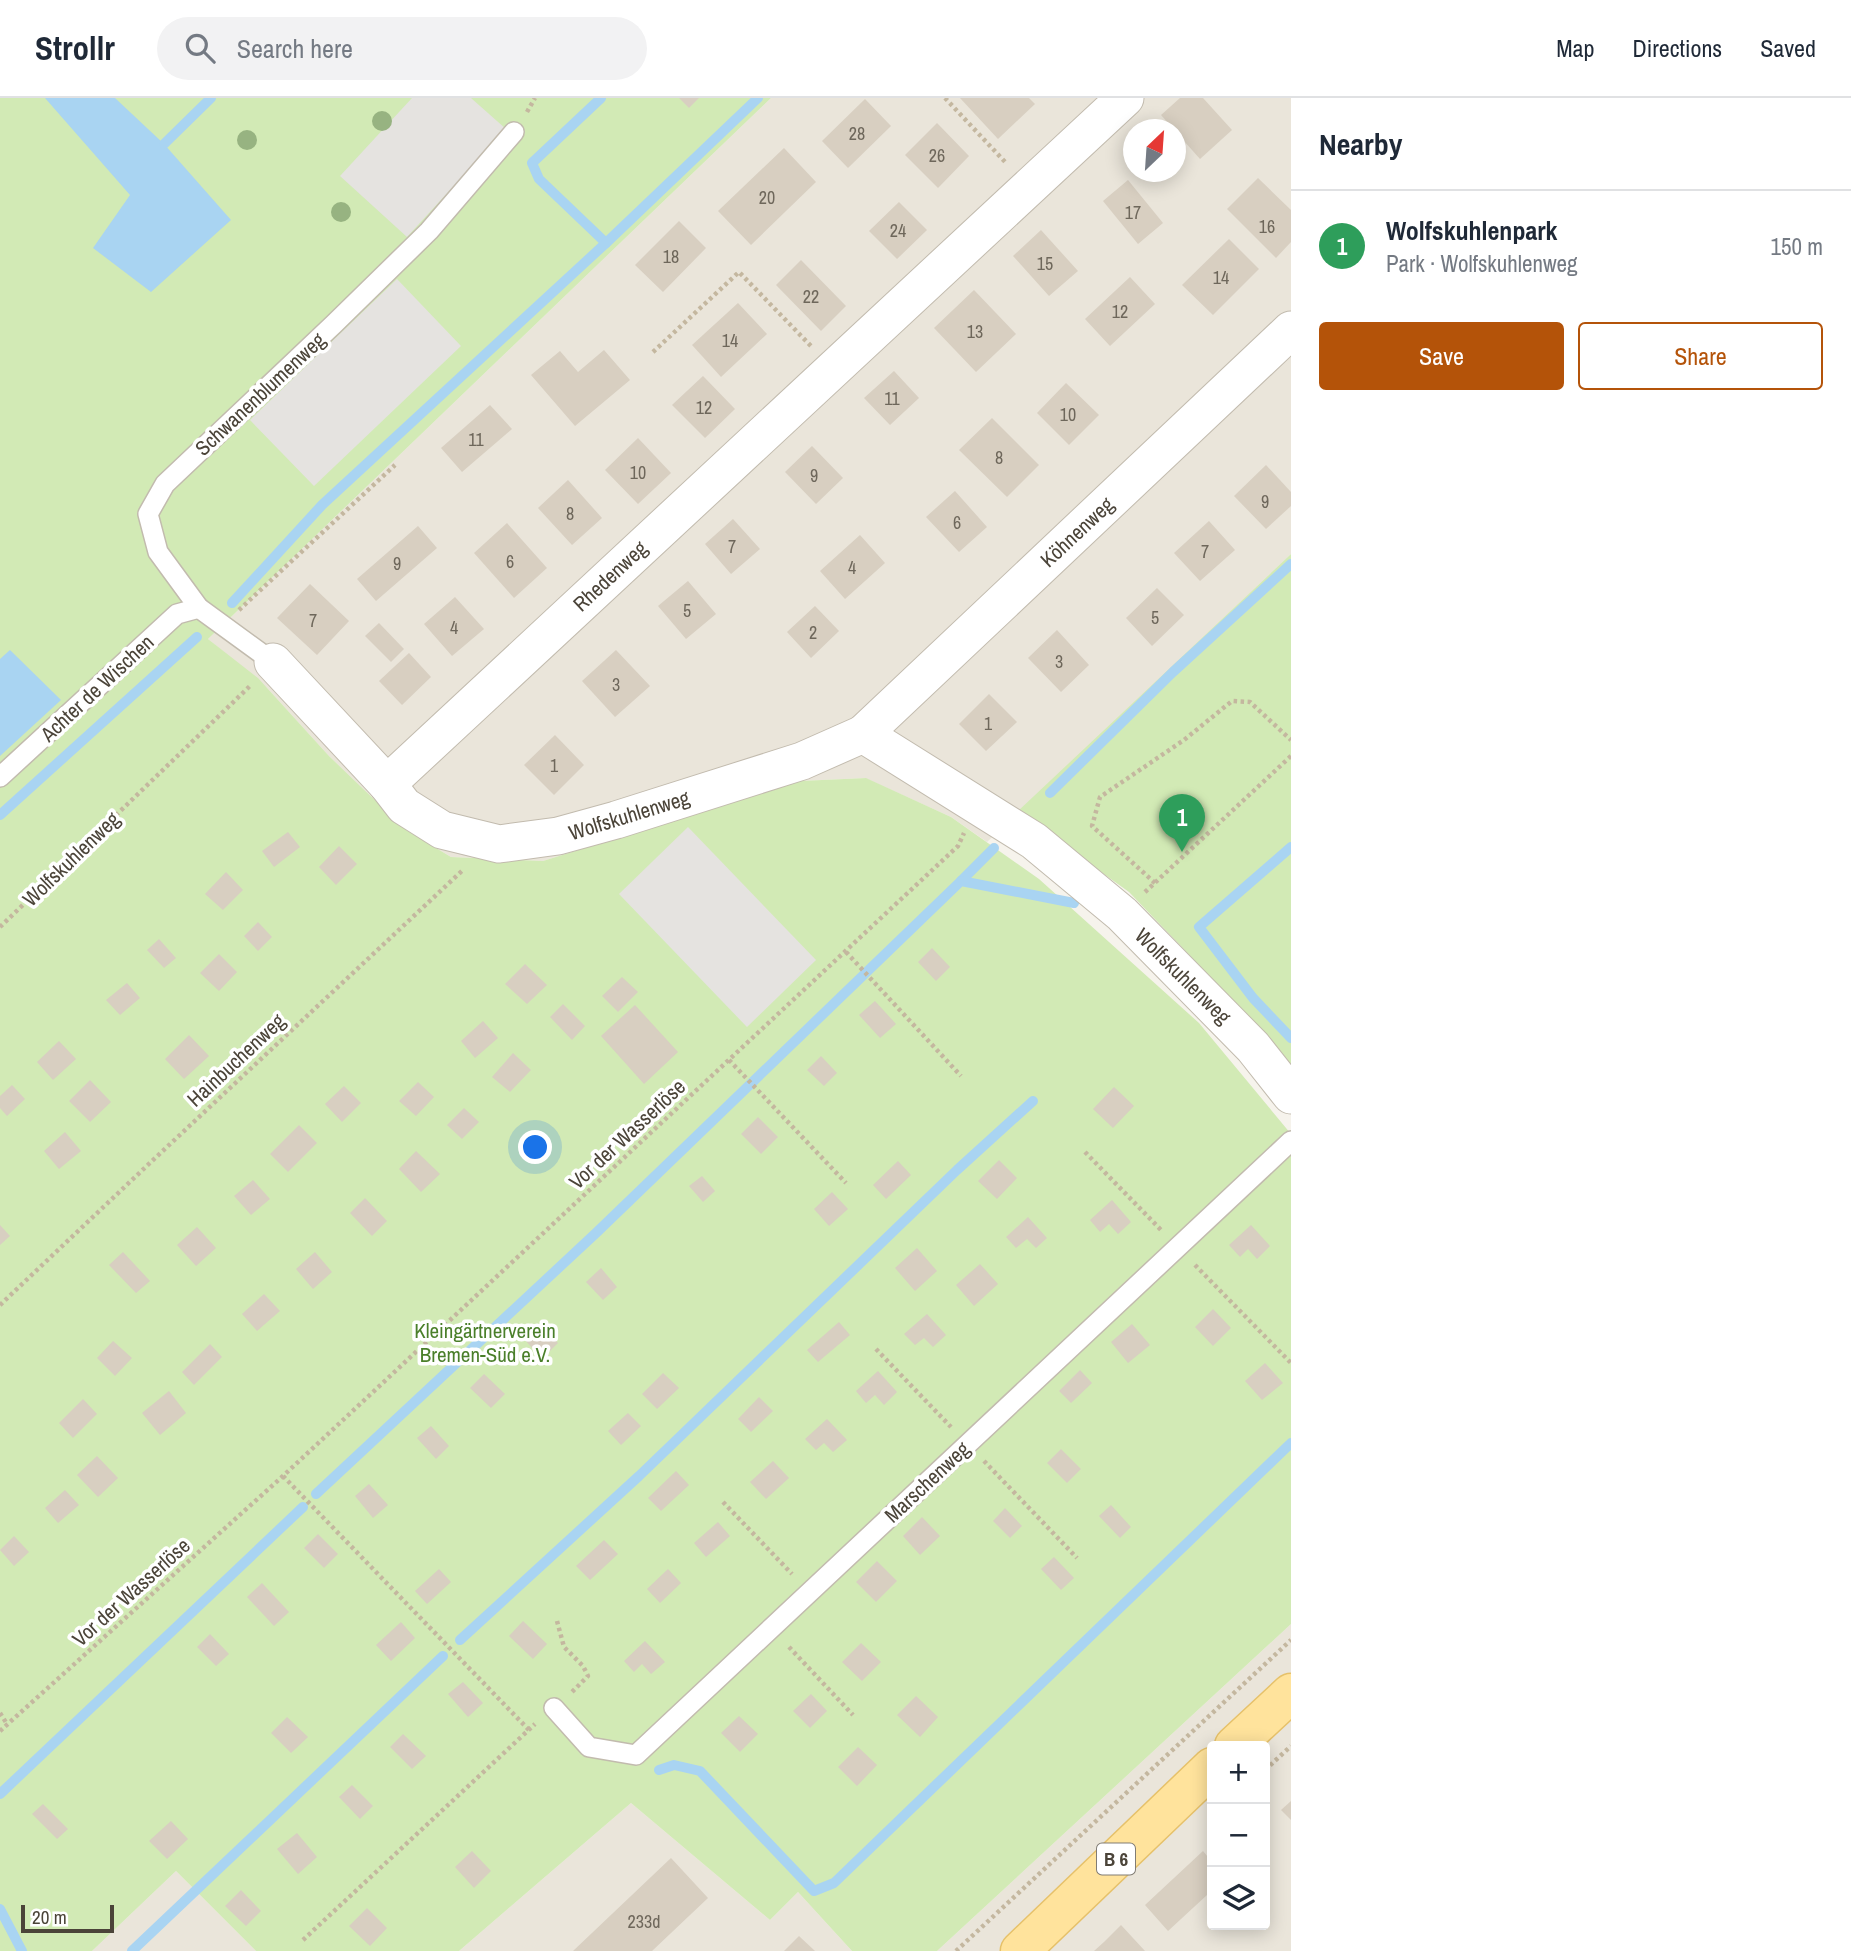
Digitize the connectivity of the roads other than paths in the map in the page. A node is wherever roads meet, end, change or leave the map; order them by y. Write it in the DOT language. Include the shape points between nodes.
graph roads {
  1 [pos="1125,98"];
  2 [pos="514,132"];
  3 [pos="1291,330"];
  4 [pos="199,608"];
  5 [pos="273,662"];
  6 [pos="863,734"];
  7 [pos="0,777"];
  8 [pos="387,784"];
  9 [pos="1291,1095"];
  10 [pos="1291,1141"];
  11 [pos="1291,1693"];
  12 [pos="554,1708"];
  13 [pos="1239,1741"];
  14 [pos="1207,1772"];
  15 [pos="1020,1951"];
  1 -- 8 [label="street, Rhedenweg"];
  2 -- 4 [label="lane, Schwanenblumenweg" via="429,231 165,484 148,514 158,552"];
  3 -- 6 [label="street, Köhnenweg"];
  4 -- 5 [label="lane, Schwanenblumenweg"];
  4 -- 7 [label="lane, Achter de Wischen" via="177,614"];
  5 -- 8 [label="street, Wolfskuhlenweg"];
  6 -- 8 [label="street, Wolfskuhlenweg" via="802,761 616,820 558,836 499,844 442,830 404,806"];
  6 -- 9 [label="street, Wolfskuhlenweg" via="1034,841 1122,914 1253,1047"];
  10 -- 12 [label="lane, Marschenweg" via="636,1755 589,1746"];
  11 -- 13 [label="main road"];
  14 -- 15 [label="main road, B 6"];
}
